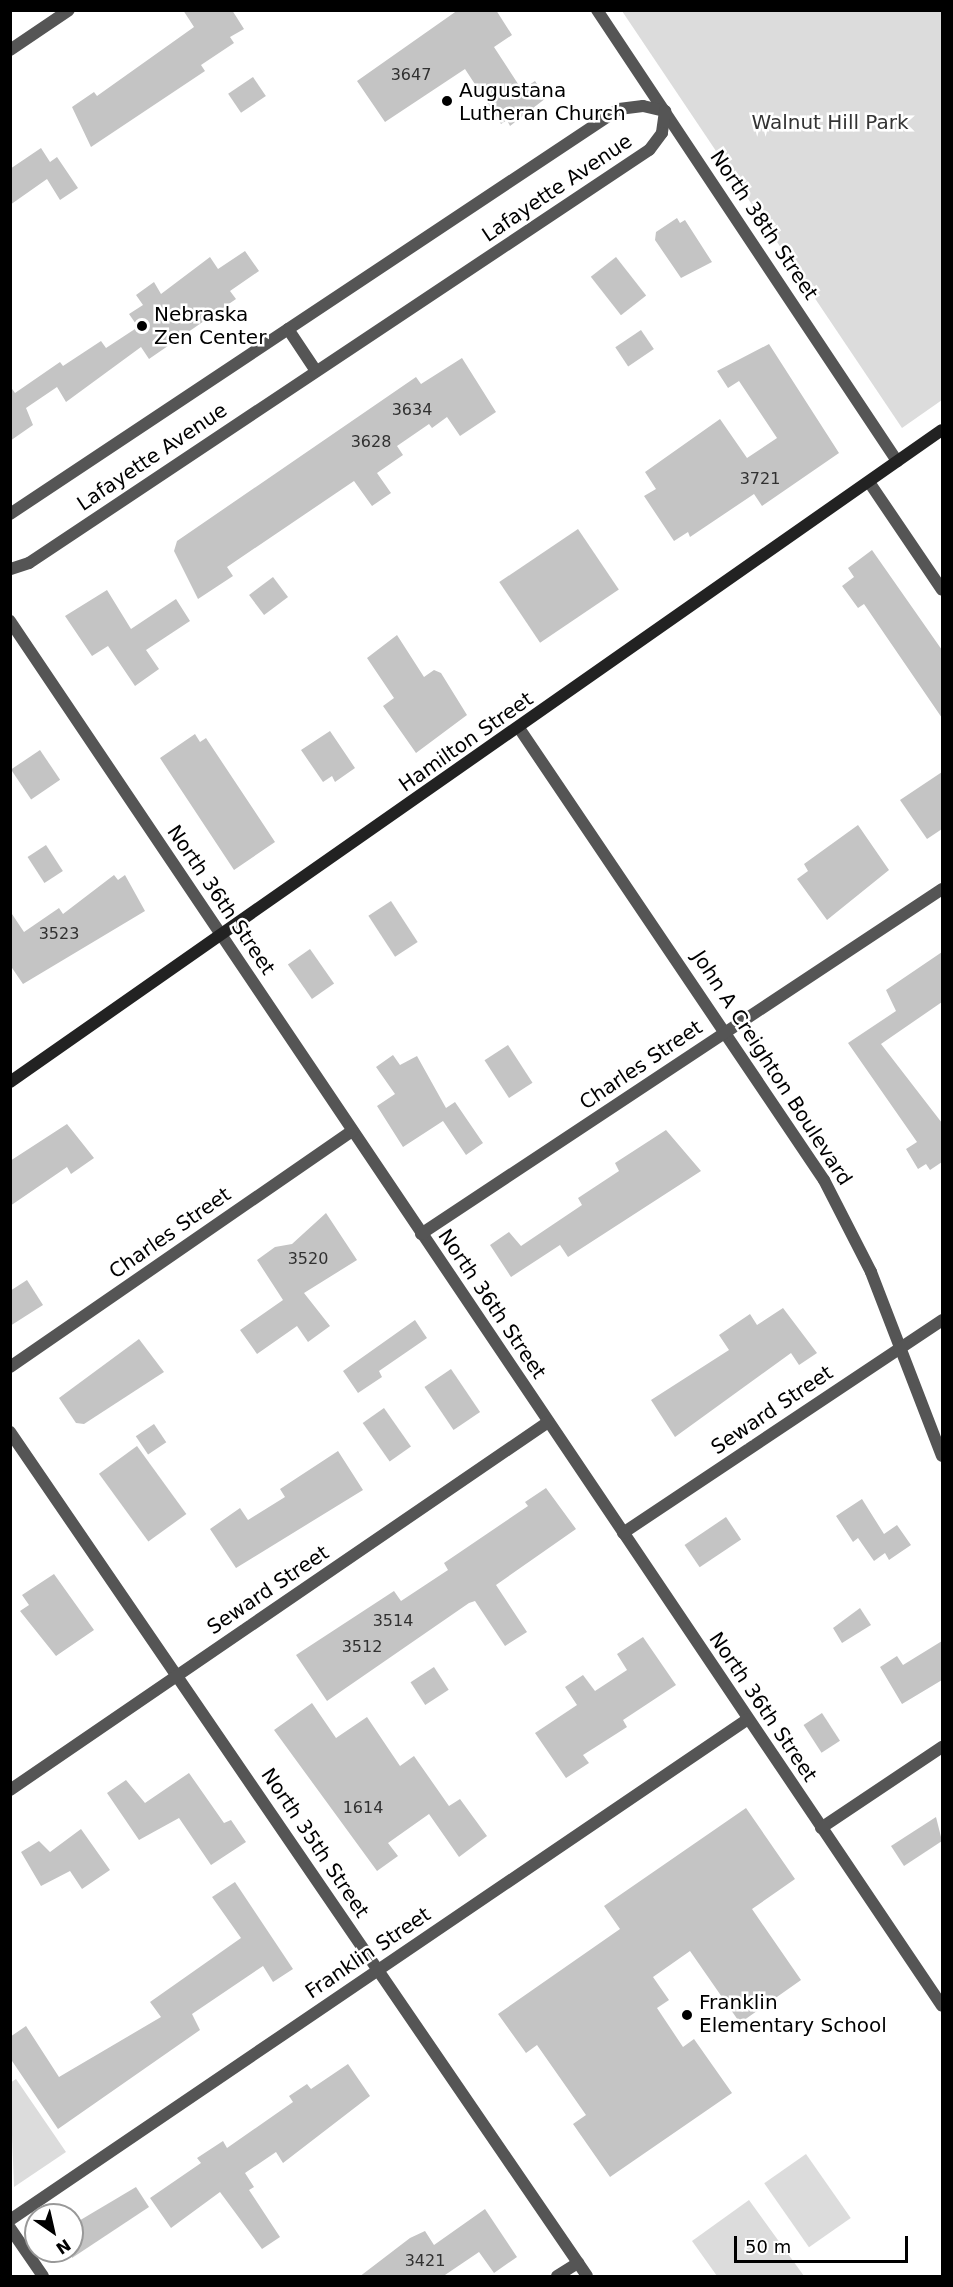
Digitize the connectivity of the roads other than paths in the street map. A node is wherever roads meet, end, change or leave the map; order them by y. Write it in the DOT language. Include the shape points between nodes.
graph roads {
  1 [pos="69,10"];
  2 [pos="597,10"];
  3 [pos="10,50"];
  4 [pos="665,111"];
  5 [pos="288,329"];
  6 [pos="316,371"];
  7 [pos="942,430"];
  8 [pos="897,461"];
  9 [pos="869,482"];
  10 [pos="10,514"];
  11 [pos="10,569"];
  12 [pos="942,590"];
  13 [pos="10,621"];
  14 [pos="519,728"];
  15 [pos="942,889"];
  16 [pos="222,937"];
  17 [pos="726,1032"];
  18 [pos="10,1082"];
  19 [pos="352,1131"];
  20 [pos="421,1234"];
  21 [pos="942,1320"];
  22 [pos="901,1348"];
  23 [pos="10,1366"];
  24 [pos="548,1422"];
  25 [pos="10,1432"];
  26 [pos="942,1456"];
  27 [pos="623,1533"];
  28 [pos="177,1676"];
  29 [pos="748,1719"];
  30 [pos="942,1747"];
  31 [pos="10,1790"];
  32 [pos="821,1828"];
  33 [pos="378,1970"];
  34 [pos="942,2006"];
  35 [pos="10,2220"];
  36 [pos="10,2229"];
  37 [pos="578,2264"];
  38 [pos="43,2277"];
  39 [pos="557,2277"];
  40 [pos="586,2277"];
  1 -- 3 [label="street"];
  2 -- 4 [label="street, North 38th Street"];
  4 -- 5 [label="street, Lafayette Avenue" via="643,106 618,110"];
  4 -- 6 [label="street, Lafayette Avenue" via="662,133 649,150"];
  4 -- 8 [label="street, North 38th Street"];
  5 -- 6 [label="street"];
  5 -- 10 [label="street, Lafayette Avenue"];
  6 -- 11 [label="street, Lafayette Avenue" via="29,563"];
  7 -- 8 [label="main road, Hamilton Street"];
  8 -- 9 [label="main road, Hamilton Street"];
  9 -- 12 [label="street"];
  9 -- 14 [label="main road, Hamilton Street"];
  13 -- 16 [label="street, North 36th Street"];
  14 -- 16 [label="main road, Hamilton Street"];
  14 -- 17 [label="street, John A Creighton Boulevard"];
  15 -- 17 [label="street, Charles Street"];
  16 -- 18 [label="main road, Hamilton Street"];
  16 -- 19 [label="street, North 36th Street"];
  17 -- 20 [label="street, Charles Street"];
  17 -- 22 [label="street, John A Creighton Boulevard" via="824,1180 871,1272"];
  19 -- 20 [label="street, North 36th Street"];
  19 -- 23 [label="street, Charles Street"];
  20 -- 24 [label="street, North 36th Street"];
  21 -- 22 [label="street, Seward Street"];
  22 -- 26 [label="street, John A Creighton Boulevard"];
  22 -- 27 [label="street, Seward Street"];
  24 -- 27 [label="street, North 36th Street"];
  24 -- 28 [label="street, Seward Street"];
  25 -- 28 [label="street, North 35th Street"];
  27 -- 29 [label="street, North 36th Street"];
  28 -- 31 [label="street, Seward Street"];
  28 -- 33 [label="street, North 35th Street"];
  29 -- 32 [label="street, North 36th Street"];
  29 -- 33 [label="street, Franklin Street"];
  30 -- 32 [label="street"];
  32 -- 34 [label="street, North 36th Street"];
  33 -- 35 [label="street, Franklin Street"];
  33 -- 37 [label="street, North 35th Street"];
  36 -- 38 [label="street"];
  37 -- 39 [label="street"];
  37 -- 40 [label="street, North 35th Street"];
}
